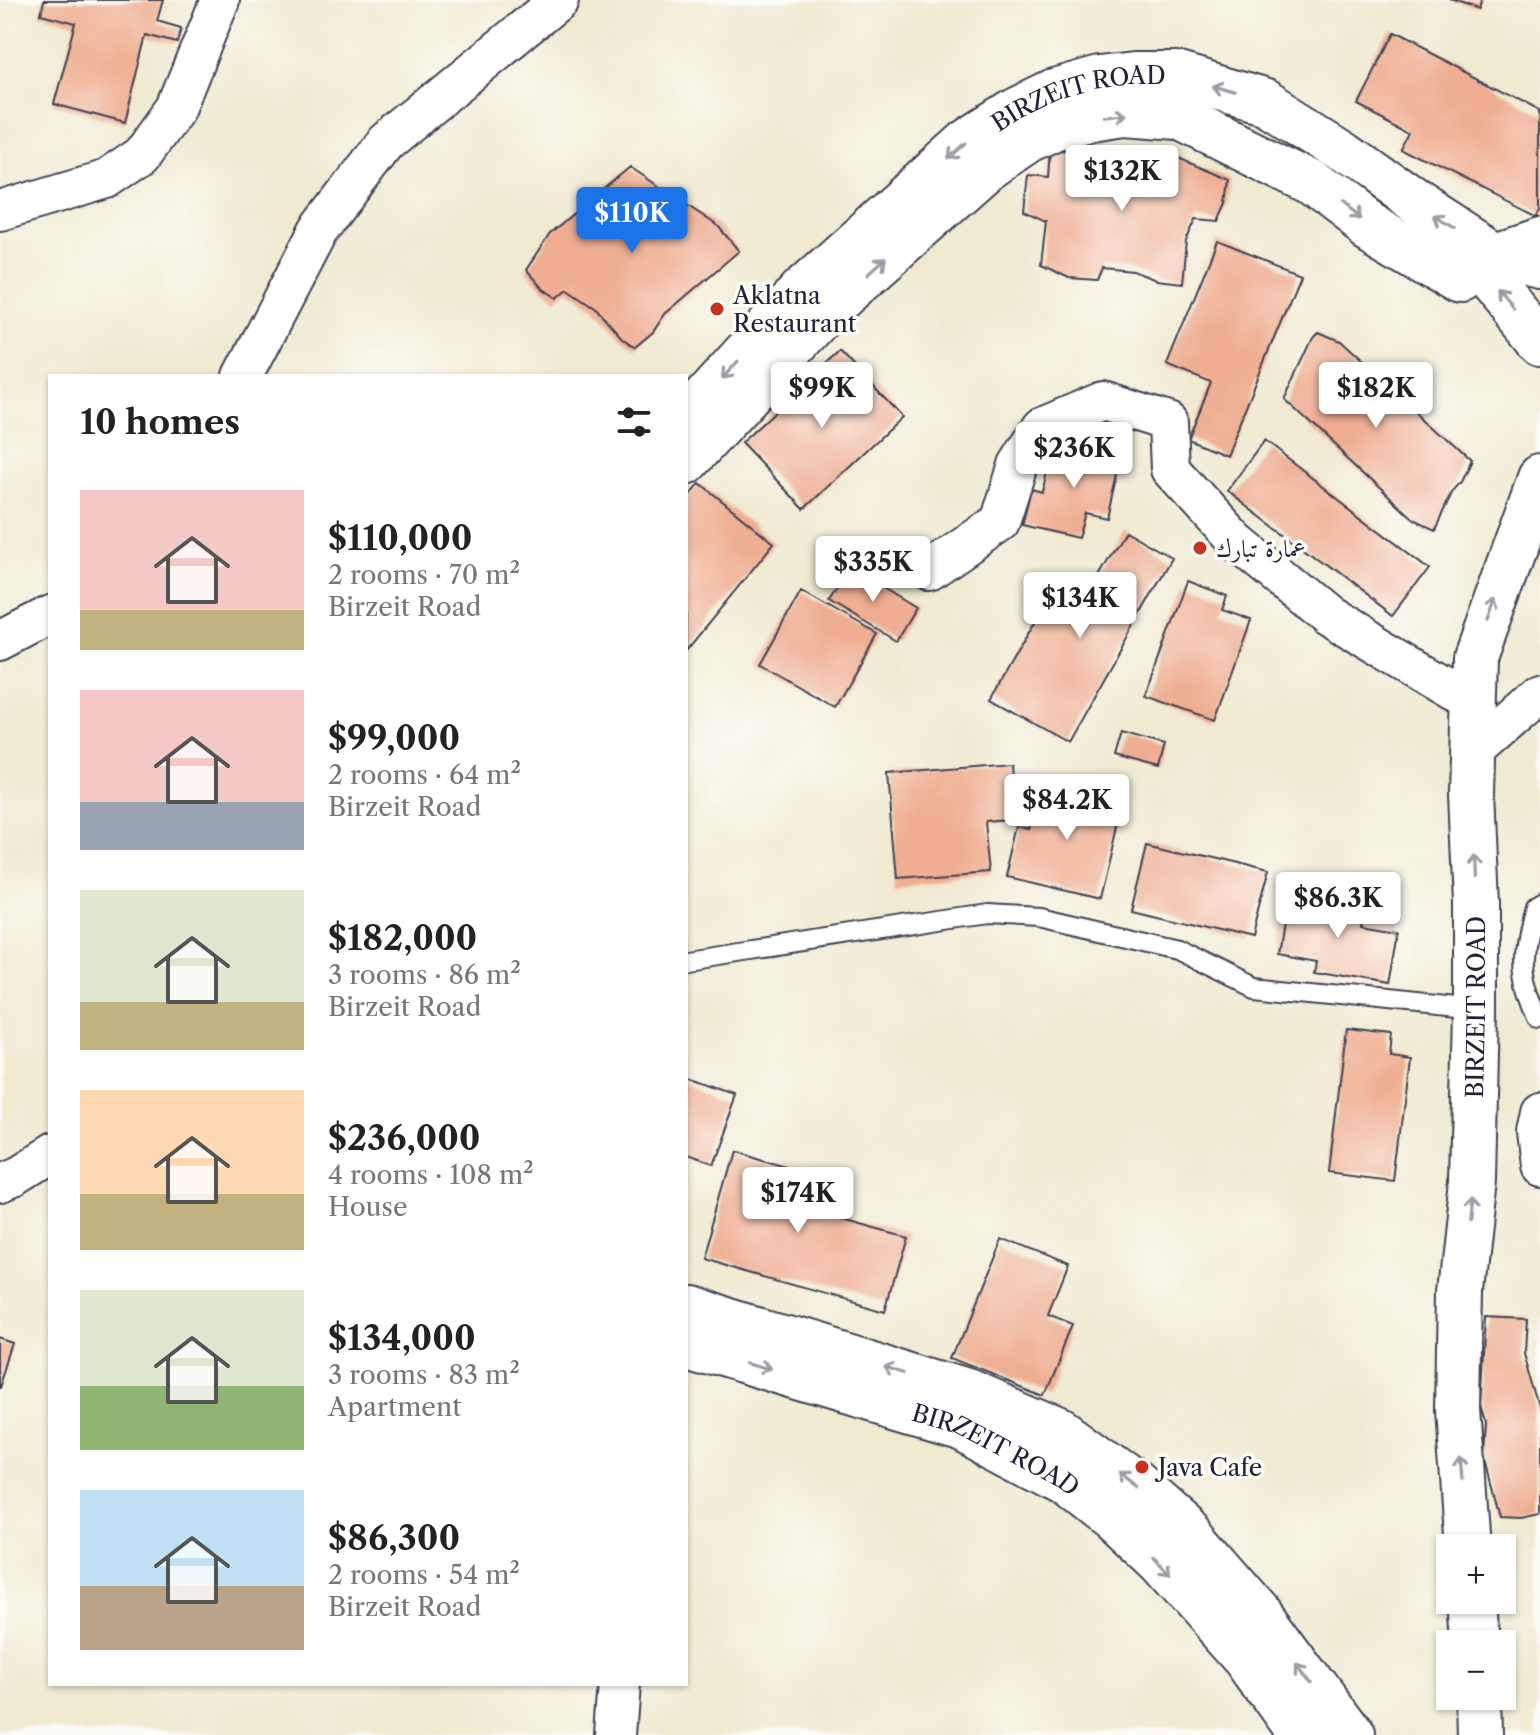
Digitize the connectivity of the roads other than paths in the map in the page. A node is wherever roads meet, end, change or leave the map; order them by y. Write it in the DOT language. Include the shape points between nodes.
graph roads {
  1 [pos="220,0"];
  2 [pos="559,0"];
  3 [pos="0,211"];
  4 [pos="1540,236"];
  5 [pos="1492,252"];
  6 [pos="1540,267"];
  7 [pos="814,301"];
  8 [pos="1540,342"];
  9 [pos="244,374"];
  10 [pos="688,417"];
  11 [pos="688,459"];
  12 [pos="1540,478"];
  13 [pos="929,571"];
  14 [pos="48,616"];
  15 [pos="0,641"];
  16 [pos="1540,693"];
  17 [pos="1474,703"];
  18 [pos="1473,752"];
  19 [pos="1540,903"];
  20 [pos="688,960"];
  21 [pos="1476,1010"];
  22 [pos="1540,1019"];
  23 [pos="1540,1112"];
  24 [pos="48,1156"];
  25 [pos="1540,1166"];
  26 [pos="0,1183"];
  27 [pos="688,1307"];
  28 [pos="688,1345"];
  29 [pos="1467,1534"];
  30 [pos="620,1686"];
  31 [pos="616,1735"];
  32 [pos="1300,1735"];
  33 [pos="1350,1735"];
  1 -- 3 [label="street" via="176,108 142,155 107,179"];
  2 -- 9 [label="street" via="386,142 319,230"];
  4 -- 5 [label="street"];
  5 -- 6 [label="main road"];
  5 -- 7 [label="main road" via="1460,280 1367,225 1312,183 1179,117 1125,113 1056,127 1008,154"];
  8 -- 5 [label="main road, one-way" via="1488,279"];
  7 -- 10 [label="main road, one-way"];
  7 -- 11 [label="main road"];
  17 -- 12 [label="main road, BIRZEIT ROAD, one-way" via="1475,658"];
  13 -- 17 [label="street" via="1000,522 1018,465 1042,427 1103,401 1168,422 1170,469 1237,542 1326,615"];
  14 -- 15 [label="street"];
  16 -- 18 [label="street"];
  17 -- 18 [label="main road, BIRZEIT ROAD"];
  21 -- 18 [label="main road, BIRZEIT ROAD, one-way"];
  19 -- 22 [label="lane" via="1533,907 1523,945 1525,986"];
  20 -- 21 [label="lane" via="987,914 1039,917 1177,949 1254,987"];
  29 -- 21 [label="main road, BIRZEIT ROAD, one-way" via="1458,1410 1460,1291 1472,1182"];
  23 -- 25 [label="street"];
  24 -- 26 [label="street"];
  33 -- 27 [label="main road, one-way" via="1259,1612 1191,1534 1061,1431 969,1392"];
  28 -- 32 [label="main road, BIRZEIT ROAD, one-way" via="962,1426 1064,1480 1160,1563 1246,1659"];
  30 -- 31 [label="street"];
}
